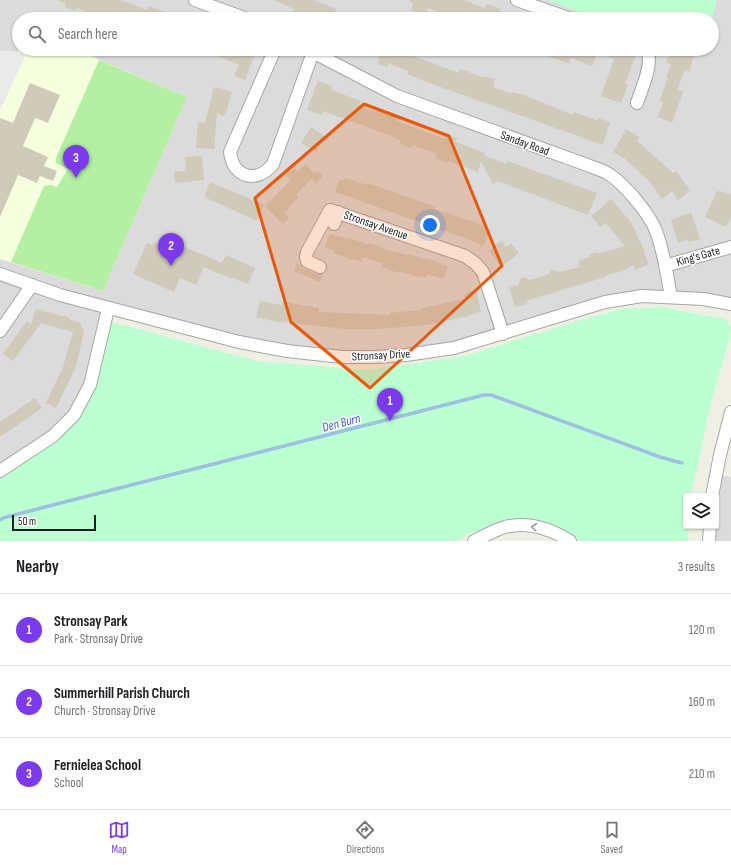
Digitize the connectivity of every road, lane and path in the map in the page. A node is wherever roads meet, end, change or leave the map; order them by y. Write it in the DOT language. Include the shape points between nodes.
graph roads {
  1 [pos="195,0"];
  2 [pos="517,0"];
  3 [pos="228,12"];
  4 [pos="551,12"];
  5 [pos="272,56"];
  6 [pos="308,56"];
  7 [pos="320,56"];
  8 [pos="649,56"];
  9 [pos="636,103"];
  10 [pos="334,211"];
  11 [pos="334,224"];
  12 [pos="731,247"];
  13 [pos="665,266"];
  14 [pos="320,267"];
  15 [pos="0,274"];
  16 [pos="32,286"];
  17 [pos="671,297"];
  18 [pos="731,304"];
  19 [pos="108,309"];
  20 [pos="0,331"];
  21 [pos="503,334"];
  22 [pos="731,412"];
  23 [pos="0,471"];
  24 [pos="713,493"];
  25 [pos="710,529"];
  26 [pos="474,541"];
  27 [pos="570,541"];
  28 [pos="709,541"];
  1 -- 3 [label="street"];
  2 -- 4 [label="street"];
  5 -- 6 [label="street, Sanday Road" via="230,152 236,168 245,175 260,175 268,171 273,164"];
  7 -- 13 [label="street, Sanday Road" via="397,96 607,174 623,185 648,218 655,230"];
  8 -- 9 [label="street" via="650,62"];
  10 -- 11 [label="street, Stronsay Avenue"];
  10 -- 14 [label="street" via="323,224 307,252 307,261"];
  10 -- 21 [label="street, Stronsay Avenue" via="465,256 475,263 483,272"];
  12 -- 13 [label="street, King's Gate"];
  13 -- 17 [label="street, Sanday Road"];
  15 -- 16 [label="street, Stronsay Drive"];
  16 -- 19 [label="street, Stronsay Drive"];
  16 -- 20 [label="street"];
  17 -- 18 [label="street, Stronsay Drive"];
  17 -- 21 [label="street, Stronsay Drive" via="642,296 605,302"];
  19 -- 21 [label="street, Stronsay Drive" via="240,342 287,351 342,357 406,355 454,348"];
  19 -- 23 [label="street" via="90,385 74,415 53,436"];
  22 -- 24 [label="street"];
  25 -- 28 [label="street"];
  27 -- 26 [label="street, one-way" via="539,526 523,525 505,527"];
}
